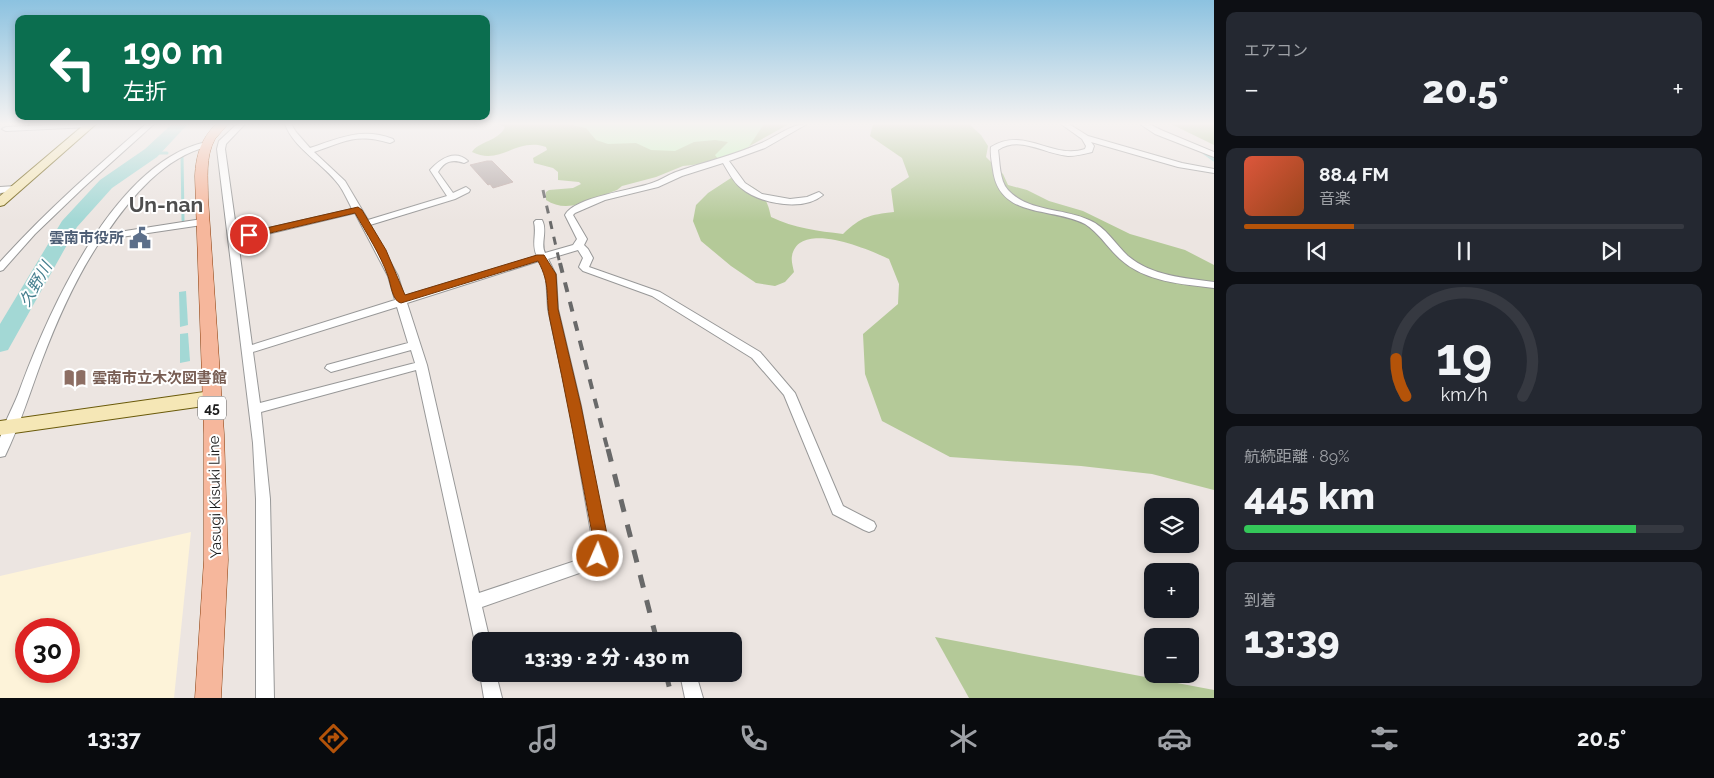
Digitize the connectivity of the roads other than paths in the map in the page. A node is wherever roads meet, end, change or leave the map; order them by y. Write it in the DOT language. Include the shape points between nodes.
graph roads {
  1 [pos="52,157"];
  2 [pos="113,157"];
  3 [pos="173,157"];
  4 [pos="203,157"];
  5 [pos="222,157"];
  6 [pos="315,157"];
  7 [pos="733,157"];
  8 [pos="995,157"];
  9 [pos="1151,157"];
  10 [pos="724,160"];
  11 [pos="464,161"];
  12 [pos="1214,171"];
  13 [pos="15,189"];
  14 [pos="0,190"];
  15 [pos="466,190"];
  16 [pos="819,195"];
  17 [pos="452,197"];
  18 [pos="0,202"];
  19 [pos="358,210"];
  20 [pos="202,222"];
  21 [pos="539,222"];
  22 [pos="366,223"];
  23 [pos="97,238"];
  24 [pos="233,239"];
  25 [pos="579,246"];
  26 [pos="541,258"];
  27 [pos="0,268"];
  28 [pos="1214,285"];
  29 [pos="402,301"];
  30 [pos="415,345"];
  31 [pos="247,350"];
  32 [pos="421,365"];
  33 [pos="331,368"];
  34 [pos="211,398"];
  35 [pos="256,409"];
  36 [pos="5,428"];
  37 [pos="0,452"];
  38 [pos="870,526"];
  39 [pos="474,602"];
  40 [pos="480,632"];
  41 [pos="490,682"];
  42 [pos="690,682"];
  43 [pos="208,698"];
  44 [pos="265,698"];
  45 [pos="493,698"];
  46 [pos="694,698"];
  1 -- 13 [label="street"];
  2 -- 27 [label="street" via="32,232"];
  3 -- 23 [label="street" via="119,209"];
  4 -- 20 [label="main road, Yasugi Kisuki Line / 45"];
  5 -- 24 [label="street"];
  6 -- 19 [label="street" via="342,184"];
  7 -- 10 [label="street"];
  8 -- 28 [label="street" via="1001,187 1007,194 1031,206 1092,225 1124,258 1143,269 1170,278"];
  9 -- 12 [label="street"];
  10 -- 16 [label="street" via="746,188 772,200 799,202"];
  10 -- 25 [label="street" via="655,185 602,198 571,211 569,215 582,239"];
  11 -- 17 [label="street" via="453,157 434,170"];
  13 -- 14 [label="street"];
  13 -- 18 [label="street"];
  15 -- 17 [label="street"];
  17 -- 22 [label="street"];
  19 -- 22 [label="street"];
  19 -- 24 [label="street"];
  20 -- 23 [label="street"];
  20 -- 34 [label="main road, Yasugi Kisuki Line / 45"];
  21 -- 26 [label="street"];
  22 -- 29 [label="street"];
  23 -- 36 [label="street" via="61,305"];
  24 -- 31 [label="street"];
  25 -- 26 [label="street"];
  25 -- 38 [label="street" via="588,258 586,270 656,294 756,355 789,394 838,510"];
  26 -- 29 [label="street"];
  26 -- 39 [label="street" via="550,274 553,309 575,406 601,550 588,563"];
  29 -- 30 [label="street"];
  29 -- 31 [label="street"];
  30 -- 32 [label="street"];
  30 -- 33 [label="street"];
  31 -- 35 [label="street"];
  32 -- 35 [label="street"];
  32 -- 39 [label="street"];
  34 -- 36 [label="street"];
  34 -- 43 [label="main road, Yasugi Kisuki Line / 45" via="216,560"];
  35 -- 44 [label="street" via="263,499"];
  36 -- 37 [label="street"];
  39 -- 40 [label="street"];
  41 -- 45 [label="street"];
  42 -- 46 [label="street"];
}
